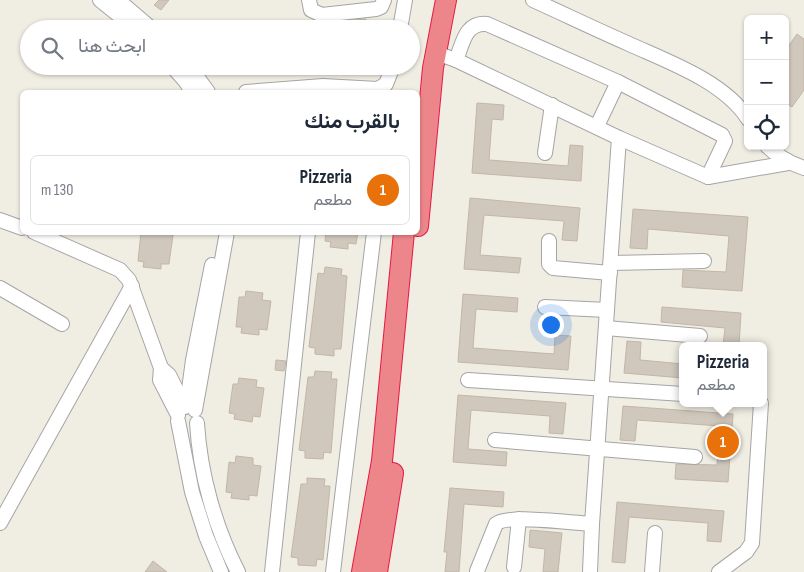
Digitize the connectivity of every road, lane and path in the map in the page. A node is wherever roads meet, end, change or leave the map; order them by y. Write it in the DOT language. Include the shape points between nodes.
graph roads {
  1 [pos="100,0"];
  2 [pos="118,0"];
  3 [pos="309,0"];
  4 [pos="384,0"];
  5 [pos="405,0"];
  6 [pos="433,0"];
  7 [pos="446,0"];
  8 [pos="533,0"];
  9 [pos="125,20"];
  10 [pos="141,20"];
  11 [pos="402,20"];
  12 [pos="436,53"];
  13 [pos="456,60"];
  14 [pos="180,75"];
  15 [pos="196,75"];
  16 [pos="390,75"];
  17 [pos="618,82"];
  18 [pos="323,89"];
  19 [pos="191,90"];
  20 [pos="207,90"];
  21 [pos="297,90"];
  22 [pos="382,90"];
  23 [pos="419,90"];
  24 [pos="552,105"];
  25 [pos="744,114"];
  26 [pos="597,126"];
  27 [pos="619,138"];
  28 [pos="771,150"];
  29 [pos="545,153"];
  30 [pos="788,163"];
  31 [pos="804,168"];
  32 [pos="708,177"];
  33 [pos="420,205"];
  34 [pos="0,220"];
  35 [pos="20,227"];
  36 [pos="41,235"];
  37 [pos="71,235"];
  38 [pos="217,235"];
  39 [pos="226,235"];
  40 [pos="308,235"];
  41 [pos="374,235"];
  42 [pos="404,235"];
  43 [pos="417,235"];
  44 [pos="549,242"];
  45 [pos="70,247"];
  46 [pos="704,261"];
  47 [pos="610,268"];
  48 [pos="132,286"];
  49 [pos="0,288"];
  50 [pos="544,307"];
  51 [pos="607,310"];
  52 [pos="62,324"];
  53 [pos="606,328"];
  54 [pos="700,336"];
  55 [pos="468,380"];
  56 [pos="602,389"];
  57 [pos="679,394"];
  58 [pos="760,407"];
  59 [pos="187,414"];
  60 [pos="495,440"];
  61 [pos="597,449"];
  62 [pos="694,457"];
  63 [pos="1,517"];
  64 [pos="519,519"];
  65 [pos="592,524"];
  66 [pos="655,533"];
  67 [pos="514,567"];
  68 [pos="477,571"];
  69 [pos="221,572"];
  70 [pos="238,572"];
  71 [pos="272,572"];
  72 [pos="333,572"];
  73 [pos="362,572"];
  74 [pos="377,572"];
  75 [pos="590,572"];
  76 [pos="652,572"];
  77 [pos="719,572"];
  1 -- 9 [label="street"];
  2 -- 10 [label="street"];
  3 -- 4 [label="street" via="311,10 322,15 376,10"];
  5 -- 11 [label="street"];
  6 -- 23 [label="highway"];
  7 -- 12 [label="highway"];
  8 -- 25 [label="street" via="688,72 732,100"];
  12 -- 13 [label="street"];
  12 -- 33 [label="highway"];
  13 -- 17 [label="street" via="472,26 487,24"];
  13 -- 24 [label="street"];
  14 -- 19 [label="street"];
  15 -- 20 [label="street"];
  16 -- 22 [label="street"];
  17 -- 26 [label="street"];
  17 -- 32 [label="street" via="722,135 725,142"];
  18 -- 21 [label="street"];
  18 -- 22 [label="street"];
  24 -- 26 [label="street"];
  24 -- 29 [label="street"];
  26 -- 27 [label="street"];
  27 -- 32 [label="street"];
  27 -- 47 [label="street"];
  28 -- 30 [label="street"];
  30 -- 31 [label="street"];
  30 -- 32 [label="street"];
  34 -- 35 [label="street"];
  36 -- 45 [label="street"];
  37 -- 45 [label="street"];
  38 -- 59 [label="street" via="193,360"];
  39 -- 59 [label="street"];
  40 -- 71 [label="street"];
  41 -- 72 [label="street"];
  42 -- 73 [label="highway" via="382,460"];
  43 -- 74 [label="highway" via="395,462"];
  44 -- 47 [label="street" via="550,266"];
  45 -- 48 [label="street" via="120,270"];
  46 -- 47 [label="street"];
  47 -- 51 [label="street"];
  48 -- 59 [label="street" via="161,368 169,375"];
  48 -- 63 [label="street"];
  49 -- 52 [label="street"];
  50 -- 51 [label="street"];
  51 -- 53 [label="street"];
  53 -- 54 [label="street"];
  53 -- 56 [label="street"];
  55 -- 56 [label="street"];
  56 -- 57 [label="street"];
  56 -- 61 [label="street"];
  58 -- 77 [label="street" via="752,543 746,552"];
  59 -- 69 [label="street" via="192,492"];
  59 -- 70 [label="street" via="218,524"];
  60 -- 61 [label="street"];
  61 -- 62 [label="street"];
  61 -- 65 [label="street"];
  64 -- 65 [label="street"];
  64 -- 67 [label="street"];
  64 -- 68 [label="street" via="496,524"];
  65 -- 75 [label="street"];
  66 -- 76 [label="street"];
}
